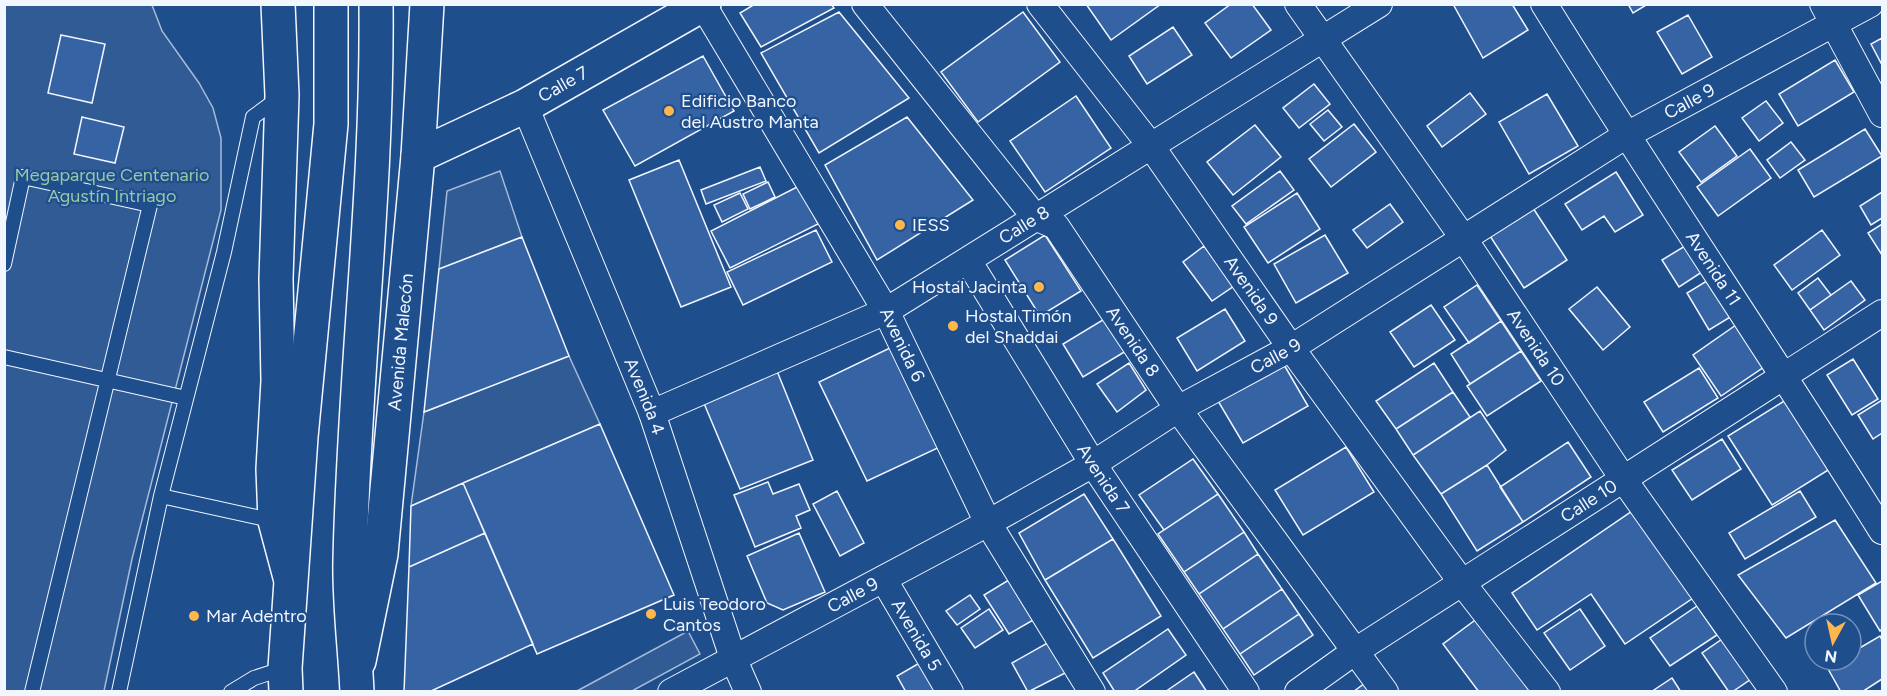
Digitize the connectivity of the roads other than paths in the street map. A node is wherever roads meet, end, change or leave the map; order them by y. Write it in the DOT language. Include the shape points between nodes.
graph roads {
  1 [pos="278,4"];
  2 [pos="331,4"];
  3 [pos="376,4"];
  4 [pos="427,4"];
  5 [pos="865,4"];
  6 [pos="1040,4"];
  7 [pos="1298,4"];
  8 [pos="1379,4"];
  9 [pos="1544,4"];
  10 [pos="1870,4"];
  11 [pos="703,5"];
  12 [pos="1829,14"];
  13 [pos="1322,39"];
  14 [pos="282,95"];
  15 [pos="525,106"];
  16 [pos="1882,114"];
  17 [pos="1625,136"];
  18 [pos="1151,146"];
  19 [pos="418,156"];
  20 [pos="1035,217"];
  21 [pos="1464,238"];
  22 [pos="969,262"];
  23 [pos="4,264"];
  24 [pos="886,311"];
  25 [pos="1882,313"];
  26 [pos="1291,348"];
  27 [pos="4,357"];
  28 [pos="1785,377"];
  29 [pos="108,380"];
  30 [pos="186,398"];
  31 [pos="1178,410"];
  32 [pos="652,413"];
  33 [pos="1093,464"];
  34 [pos="1624,480"];
  35 [pos="161,496"];
  36 [pos="275,521"];
  37 [pos="988,524"];
  38 [pos="1882,531"];
  39 [pos="291,579"];
  40 [pos="884,580"];
  41 [pos="1463,584"];
  42 [pos="1354,652"];
  43 [pos="733,658"];
  44 [pos="285,680"];
  45 [pos="357,684"];
  46 [pos="32,692"];
  47 [pos="119,692"];
  48 [pos="231,692"];
  49 [pos="671,692"];
  50 [pos="748,692"];
  51 [pos="950,692"];
  52 [pos="1092,692"];
  53 [pos="1246,692"];
  54 [pos="1298,692"];
  55 [pos="1385,692"];
  56 [pos="1547,692"];
  57 [pos="1774,692"];
  1 -- 14 [label="main road"];
  2 -- 39 [label="main road" via="331,124"];
  3 -- 45 [label="main road, Avenida Malecón" via="374,123 350,562"];
  4 -- 19 [label="main road, Avenida Malecón"];
  5 -- 20 [label="street, Avenida 8"];
  6 -- 18 [label="street, Avenida 9"];
  7 -- 13 [label="street, Avenida 10"];
  8 -- 13 [label="street, Calle 8"];
  9 -- 17 [label="street, Avenida 11"];
  10 -- 12 [label="street, Calle 9"];
  11 -- 15 [label="main road, Calle 7"];
  11 -- 24 [label="street, Avenida 6"];
  12 -- 16 [label="street"];
  12 -- 17 [label="street, Calle 9"];
  13 -- 18 [label="street, Calle 8"];
  13 -- 21 [label="street, Avenida 10"];
  14 -- 30 [label="lane" via="253,117 224,252"];
  14 -- 36 [label="main road"];
  15 -- 19 [label="main road, Calle 7"];
  15 -- 32 [label="street, Avenida 4"];
  17 -- 21 [label="street, Calle 9"];
  17 -- 28 [label="street, Avenida 11"];
  18 -- 20 [label="street, Calle 8"];
  18 -- 26 [label="street, Avenida 9"];
  19 -- 45 [label="main road, Avenida Malecón" via="381,554"];
  20 -- 22 [label="street, Calle 8"];
  20 -- 31 [label="street, Avenida 8" via="1056,226"];
  21 -- 26 [label="street, Calle 9"];
  21 -- 34 [label="street, Avenida 10"];
  22 -- 24 [label="street, Calle 8"];
  22 -- 33 [label="street, Avenida 7"];
  23 -- 29 [label="lane" via="23,177 150,205"];
  24 -- 32 [label="street, Calle 8"];
  24 -- 37 [label="street, Avenida 6"];
  25 -- 28 [label="street, Calle 10"];
  26 -- 31 [label="street, Calle 9"];
  26 -- 41 [label="street, Avenida 9"];
  27 -- 29 [label="lane"];
  28 -- 34 [label="street, Calle 10"];
  28 -- 38 [label="street, Avenida 11"];
  29 -- 30 [label="lane"];
  29 -- 46 [label="lane"];
  30 -- 35 [label="lane"];
  31 -- 33 [label="street, Calle 9"];
  31 -- 42 [label="street, Avenida 8"];
  32 -- 43 [label="street, Avenida 4"];
  33 -- 37 [label="street, Calle 9"];
  33 -- 53 [label="street, Avenida 7"];
  34 -- 41 [label="street, Calle 10"];
  34 -- 57 [label="street, Avenida 10"];
  35 -- 36 [label="lane"];
  35 -- 47 [label="lane"];
  36 -- 39 [label="main road"];
  37 -- 40 [label="street, Calle 9"];
  37 -- 52 [label="street, Avenida 6"];
  39 -- 44 [label="main road"];
  40 -- 43 [label="street, Calle 9"];
  40 -- 51 [label="street, Avenida 5"];
  41 -- 42 [label="street, Calle 10"];
  41 -- 56 [label="street, Avenida 9"];
  42 -- 54 [label="street, Calle 10"];
  42 -- 55 [label="street, Avenida 8"];
  43 -- 49 [label="street, Calle 9"];
  43 -- 50 [label="street, Avenida 4"];
  44 -- 48 [label="lane" via="254,678"];
}
